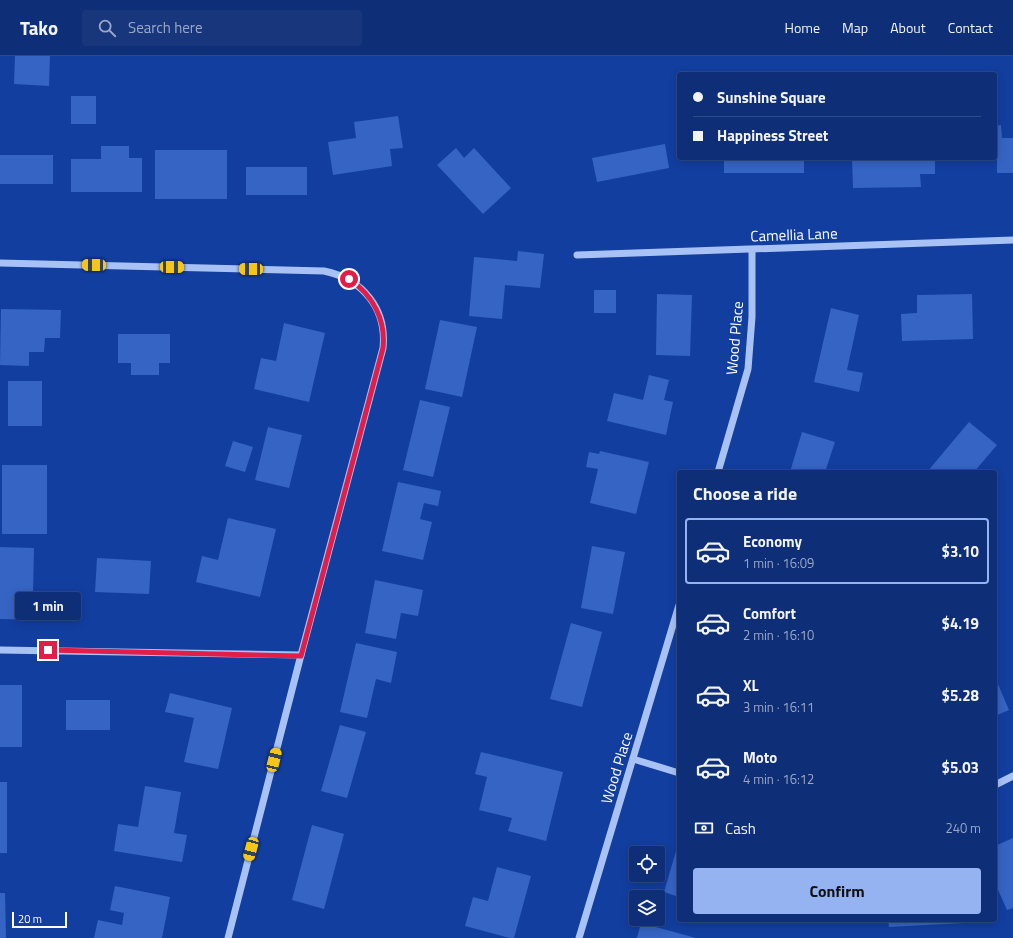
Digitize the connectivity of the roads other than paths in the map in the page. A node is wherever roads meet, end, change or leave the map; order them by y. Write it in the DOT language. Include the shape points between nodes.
graph roads {
  1 [pos="1013,240"];
  2 [pos="752,250"];
  3 [pos="577,255"];
  4 [pos="0,263"];
  5 [pos="719,470"];
  6 [pos="677,611"];
  7 [pos="0,650"];
  8 [pos="301,656"];
  9 [pos="633,759"];
  10 [pos="677,772"];
  11 [pos="1013,776"];
  12 [pos="997,784"];
  13 [pos="228,938"];
  14 [pos="579,938"];
  1 -- 2 [label="street, Camellia Lane"];
  2 -- 3 [label="street, Camellia Lane"];
  2 -- 5 [label="street, Wood Place" via="749,363"];
  4 -- 8 [label="street" via="314,270 340,276 354,283 366,294 382,321 383,348"];
  6 -- 9 [label="street, Wood Place"];
  7 -- 8 [label="street"];
  8 -- 13 [label="street"];
  9 -- 10 [label="street"];
  9 -- 14 [label="street, Wood Place"];
  11 -- 12 [label="street"];
}
